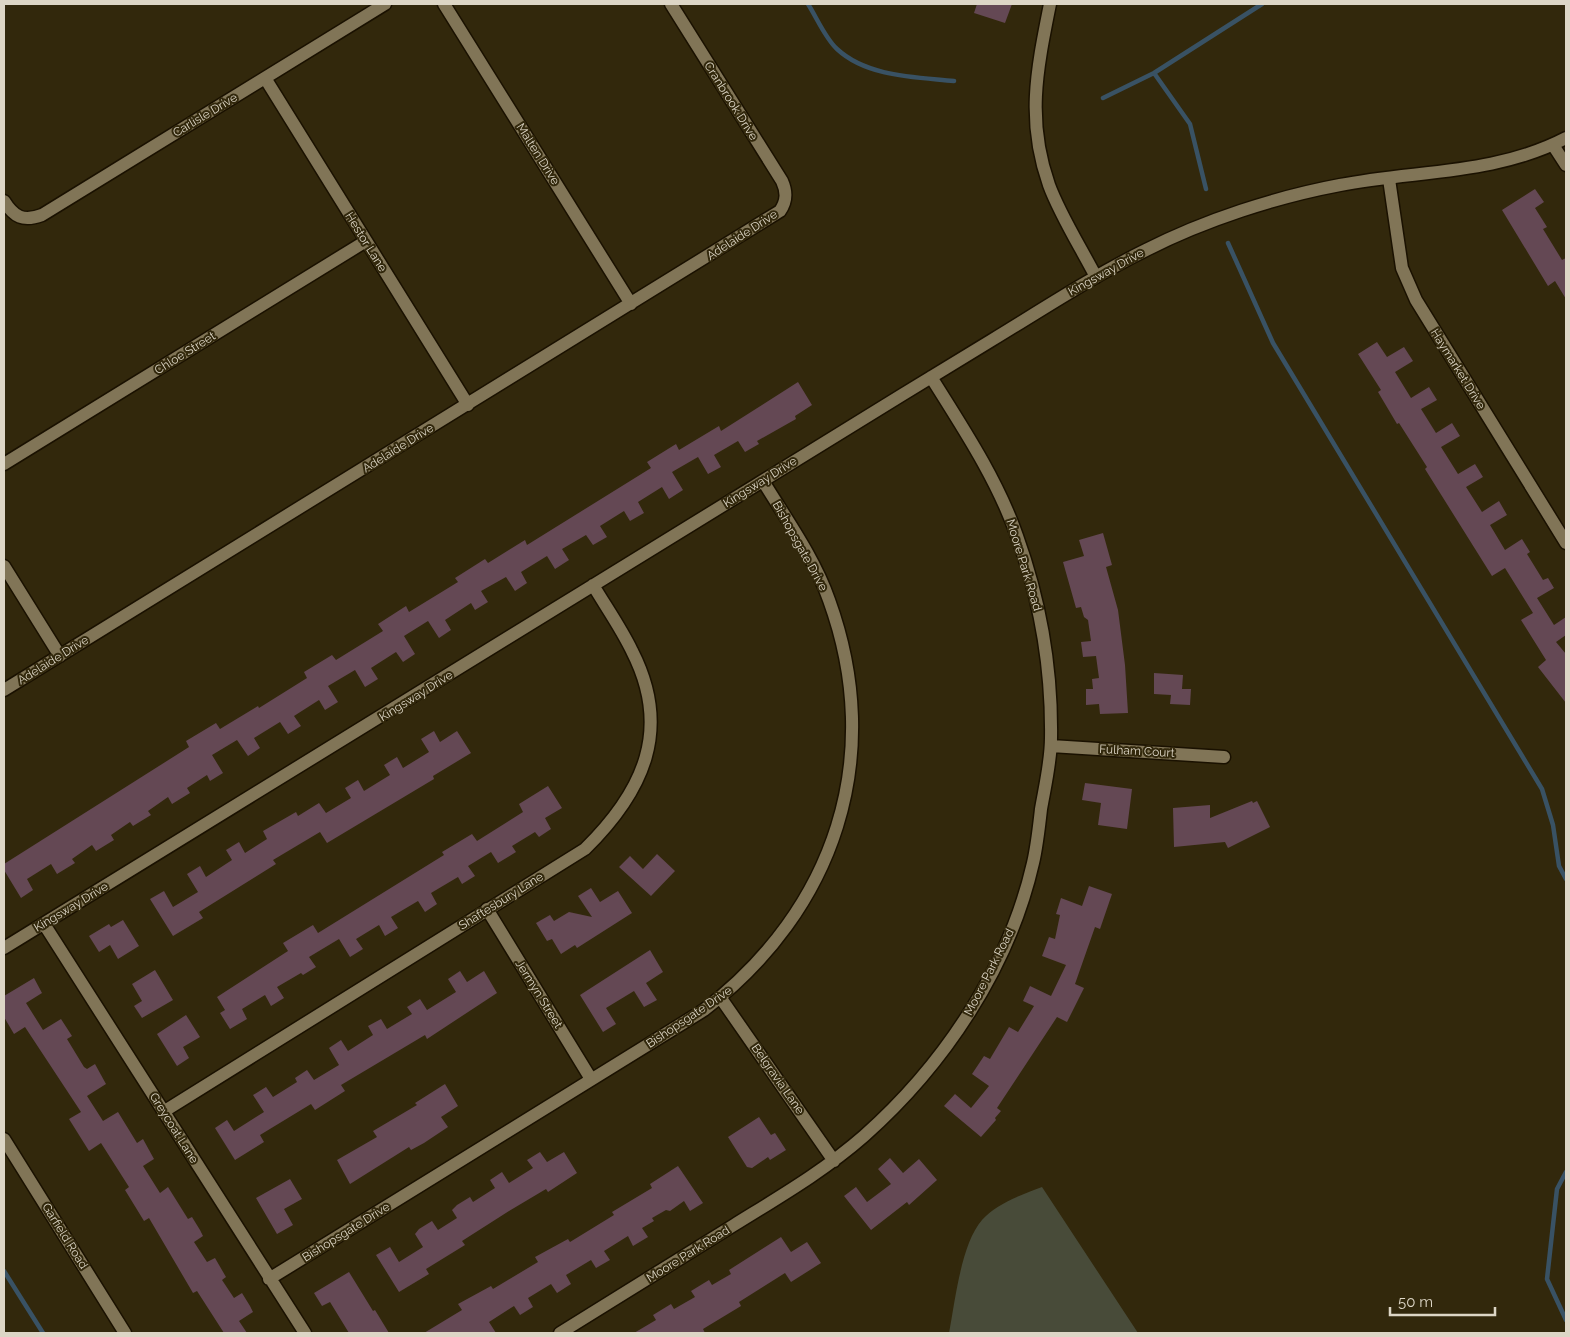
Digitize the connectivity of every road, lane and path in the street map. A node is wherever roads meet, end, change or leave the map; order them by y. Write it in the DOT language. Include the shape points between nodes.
graph roads {
  1 [pos="385,4"];
  2 [pos="444,4"];
  3 [pos="671,4"];
  4 [pos="1050,4"];
  5 [pos="265,78"];
  6 [pos="1566,138"];
  7 [pos="1554,145"];
  8 [pos="1566,165"];
  9 [pos="1389,179"];
  10 [pos="786,199"];
  11 [pos="4,201"];
  12 [pos="366,241"];
  13 [pos="1096,277"];
  14 [pos="631,304"];
  15 [pos="932,377"];
  16 [pos="468,405"];
  17 [pos="4,464"];
  18 [pos="763,481"];
  19 [pos="1566,543"];
  20 [pos="4,566"];
  21 [pos="593,585"];
  22 [pos="60,656"];
  23 [pos="4,690"];
  24 [pos="1051,746"];
  25 [pos="1224,756"];
  26 [pos="487,909"];
  27 [pos="44,924"];
  28 [pos="4,948"];
  29 [pos="720,998"];
  30 [pos="591,1079"];
  31 [pos="164,1112"];
  32 [pos="4,1139"];
  33 [pos="834,1161"];
  34 [pos="269,1278"];
  35 [pos="126,1333"];
  36 [pos="305,1333"];
  37 [pos="560,1333"];
  1 -- 5 [label="street, Carlisle Drive"];
  2 -- 14 [label="street, Malten Drive"];
  3 -- 10 [label="street, Cranbrook Drive" via="782,181"];
  4 -- 13 [label="street" via="1036,74 1035,116 1040,150 1049,185"];
  5 -- 11 [label="street, Carlisle Drive" via="42,214 23,219 14,215"];
  5 -- 12 [label="street, Hestor Lane"];
  6 -- 7 [label="street, Kingsway Drive"];
  7 -- 8 [label="street"];
  7 -- 9 [label="street, Kingsway Drive" via="1508,161"];
  9 -- 13 [label="street, Kingsway Drive" via="1341,185 1232,214 1165,241"];
  9 -- 19 [label="street, Haymarket Drive" via="1402,268 1416,300"];
  10 -- 14 [label="street, Adelaide Drive" via="774,216"];
  12 -- 16 [label="street, Hestor Lane"];
  12 -- 17 [label="street, Chloe Street"];
  13 -- 15 [label="street, Kingsway Drive"];
  14 -- 16 [label="street, Adelaide Drive"];
  15 -- 18 [label="street, Kingsway Drive"];
  15 -- 24 [label="street, Moore Park Road" via="1004,502 1022,549 1039,611 1045,648"];
  16 -- 22 [label="street, Adelaide Drive"];
  18 -- 21 [label="street, Kingsway Drive"];
  18 -- 29 [label="street, Bishopsgate Drive" via="814,566 835,617 851,694 851,750 844,804 818,877 779,939"];
  20 -- 22 [label="street"];
  21 -- 26 [label="street, Shaftesbury Lane" via="633,652 646,690 652,730 643,768 630,796 609,826 585,849"];
  21 -- 27 [label="street, Kingsway Drive"];
  22 -- 23 [label="street, Adelaide Drive"];
  24 -- 25 [label="street, Fulham Court"];
  24 -- 33 [label="street, Moore Park Road" via="1033,863 1005,946 992,971 960,1029 924,1074 865,1136"];
  26 -- 30 [label="street, Jermyn Street"];
  26 -- 31 [label="street, Shaftesbury Lane"];
  27 -- 28 [label="street, Kingsway Drive"];
  27 -- 31 [label="street, Greycoat Lane"];
  29 -- 30 [label="street, Bishopsgate Drive"];
  29 -- 33 [label="street, Belgravia Lane"];
  30 -- 34 [label="street, Bishopsgate Drive"];
  31 -- 34 [label="street, Greycoat Lane"];
  32 -- 35 [label="street, Garfield Road"];
  33 -- 37 [label="street, Moore Park Road"];
  34 -- 36 [label="street, Greycoat Lane"];
}
